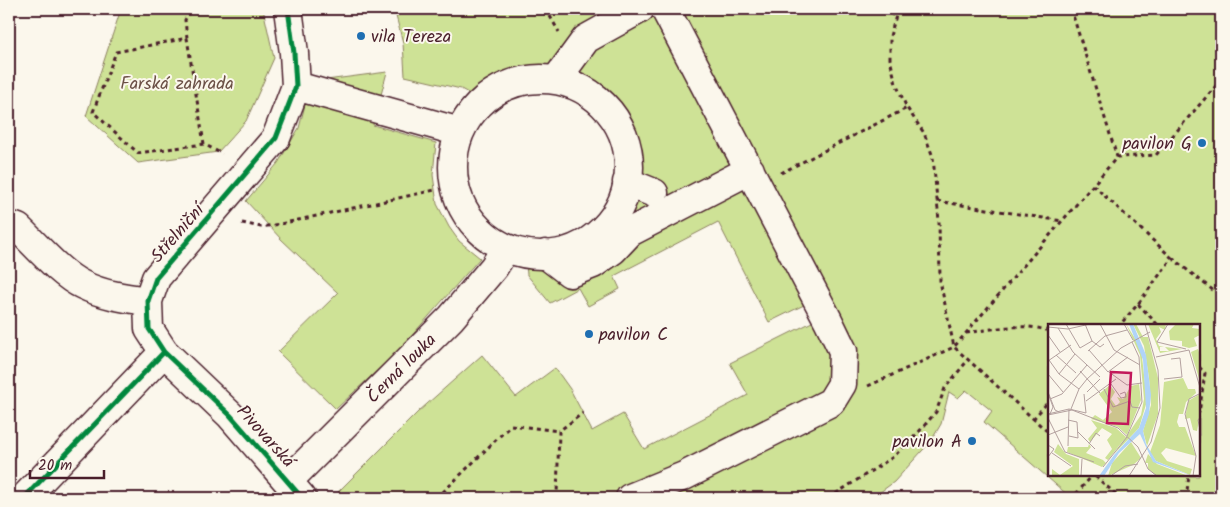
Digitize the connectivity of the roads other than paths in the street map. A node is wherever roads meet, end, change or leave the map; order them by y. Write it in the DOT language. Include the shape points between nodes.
graph roads {
  1 [pos="288,9"];
  2 [pos="640,9"];
  3 [pos="665,9"];
  4 [pos="556,80"];
  5 [pos="296,86"];
  6 [pos="460,132"];
  7 [pos="754,178"];
  8 [pos="627,182"];
  9 [pos="654,193"];
  10 [pos="9,225"];
  11 [pos="506,248"];
  12 [pos="545,254"];
  13 [pos="148,301"];
  14 [pos="164,352"];
  15 [pos="295,490"];
  16 [pos="24,498"];
  17 [pos="630,498"];
  1 -- 5 [label="street, Střelniční"];
  2 -- 4 [label="street" via="586,39"];
  3 -- 7 [label="street"];
  4 -- 6 [label="street" via="517,82 499,90 469,115"];
  4 -- 8 [label="street" via="592,96 618,125 625,143"];
  5 -- 6 [label="street"];
  5 -- 13 [label="street, Střelniční" via="276,138 156,278"];
  6 -- 11 [label="street" via="454,151 456,190 474,225"];
  7 -- 12 [label="street" via="630,232 593,264 570,273"];
  7 -- 17 [label="street" via="843,352 842,384 831,402 684,476"];
  8 -- 9 [label="street"];
  8 -- 12 [label="street" via="622,201 599,233 564,252"];
  10 -- 13 [label="street" via="18,228 81,285 107,294"];
  11 -- 12 [label="street" via="525,254"];
  11 -- 15 [label="street, Černá louka" via="451,318"];
  13 -- 14 [label="street, Střelniční" via="149,329"];
  14 -- 15 [label="street, Pivovarská" via="230,415"];
  14 -- 16 [label="street"];
}
